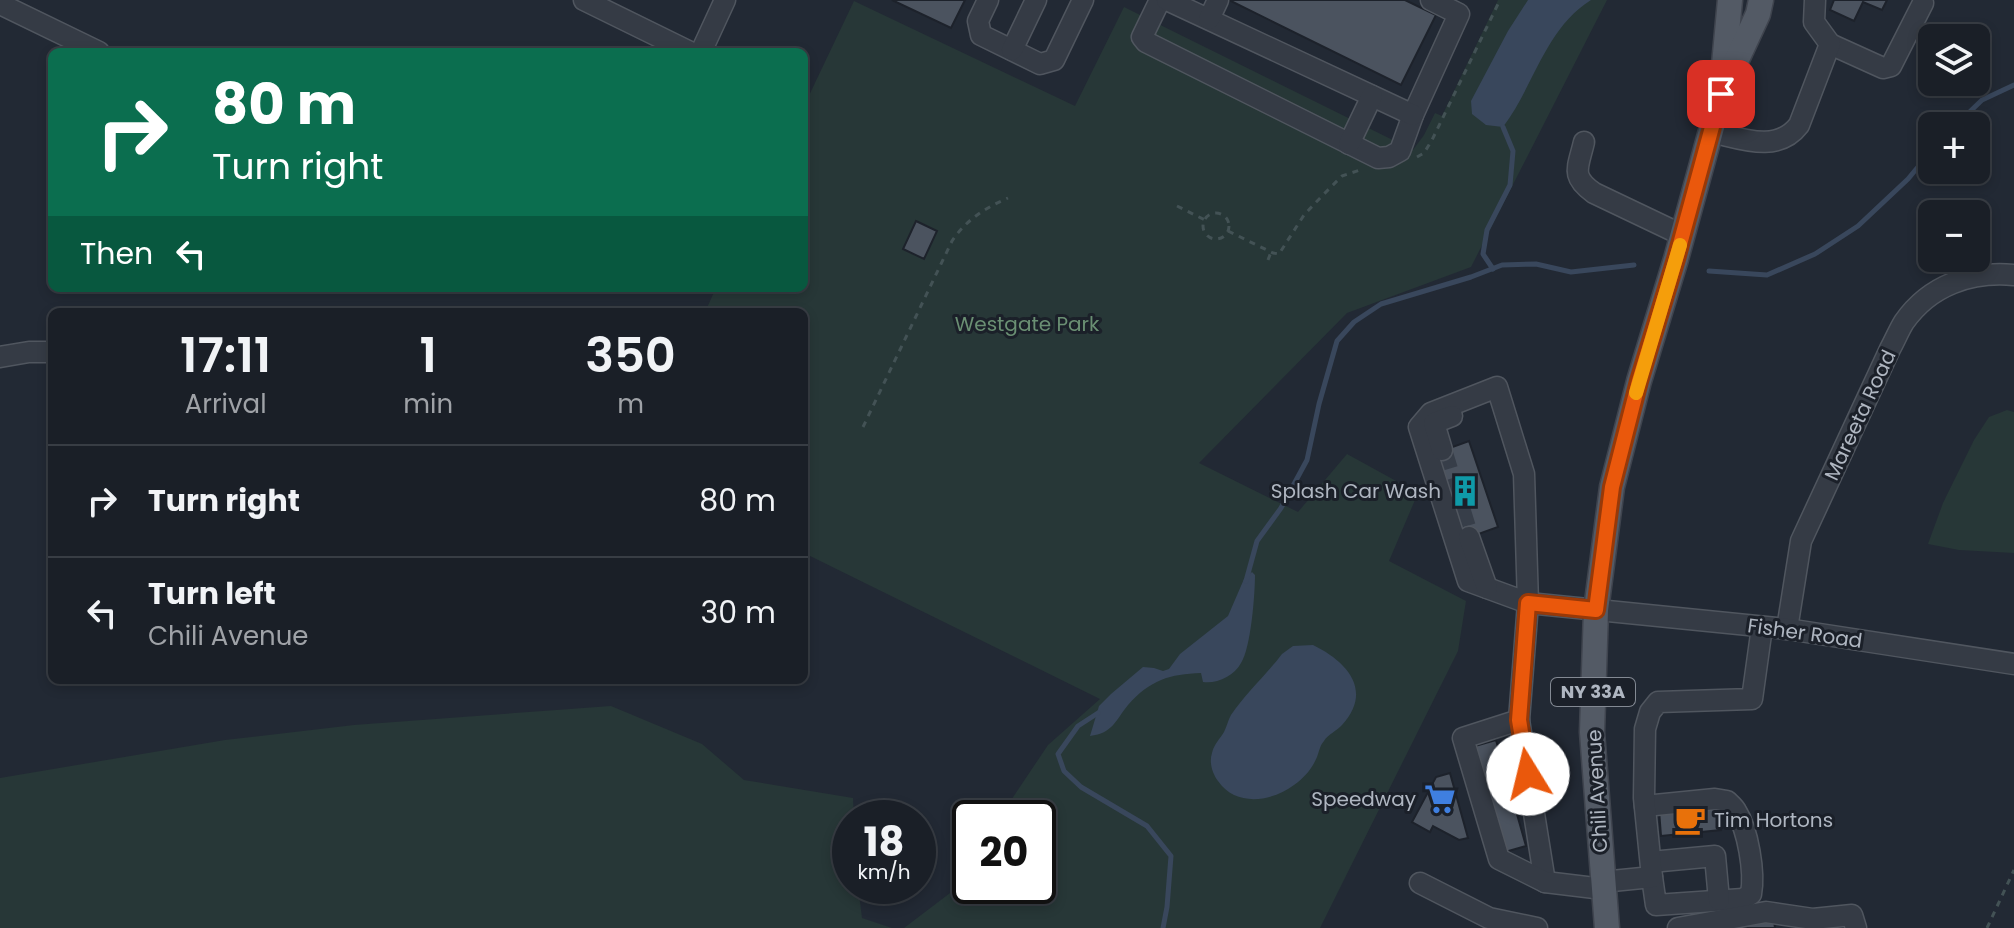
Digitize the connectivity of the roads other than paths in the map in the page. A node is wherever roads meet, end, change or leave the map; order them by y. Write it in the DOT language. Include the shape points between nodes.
graph roads {
  1 [pos="584,0"];
  2 [pos="725,0"];
  3 [pos="988,0"];
  4 [pos="1036,0"];
  5 [pos="1083,0"];
  6 [pos="1160,0"];
  7 [pos="1167,0"];
  8 [pos="1431,0"];
  9 [pos="1730,0"];
  10 [pos="1761,0"];
  11 [pos="1815,0"];
  12 [pos="1923,3"];
  13 [pos="0,4"];
  14 [pos="1456,7"];
  15 [pos="1214,9"];
  16 [pos="1830,44"];
  17 [pos="91,48"];
  18 [pos="682,48"];
  19 [pos="703,48"];
  20 [pos="1012,50"];
  21 [pos="1721,94"];
  22 [pos="1372,96"];
  23 [pos="1413,115"];
  24 [pos="1711,132"];
  25 [pos="1584,142"];
  26 [pos="1349,144"];
  27 [pos="1682,235"];
  28 [pos="2014,275"];
  29 [pos="48,352"];
  30 [pos="0,357"];
  31 [pos="1442,450"];
  32 [pos="1525,486"];
  33 [pos="1469,537"];
  34 [pos="1487,588"];
  35 [pos="1528,603"];
  36 [pos="1596,610"];
  37 [pos="1762,627"];
  38 [pos="1787,629"];
  39 [pos="2014,664"];
  40 [pos="1519,720"];
  41 [pos="1645,806"];
  42 [pos="1651,870"];
  43 [pos="1545,882"];
  44 [pos="1420,883"];
  45 [pos="1603,885"];
  46 [pos="1719,900"];
  47 [pos="1814,924"];
  48 [pos="1537,928"];
  49 [pos="1607,928"];
  50 [pos="1678,928"];
  51 [pos="1856,928"];
  1 -- 18 [label="street"];
  2 -- 19 [label="street"];
  3 -- 20 [label="street" via="978,21 981,35"];
  4 -- 20 [label="street"];
  5 -- 20 [label="street" via="1054,60 1040,64"];
  6 -- 26 [label="street" via="1142,37 1146,42"];
  7 -- 15 [label="street"];
  8 -- 14 [label="street"];
  9 -- 21 [label="main road, Chili Avenue / NY 33A"];
  10 -- 21 [label="main road, Chili Avenue / NY 33A"];
  11 -- 16 [label="street" via="1814,22"];
  12 -- 16 [label="street" via="1887,68"];
  13 -- 17 [label="street"];
  14 -- 23 [label="street"];
  15 -- 22 [label="street"];
  16 -- 24 [label="street" via="1793,133 1764,143"];
  21 -- 24 [label="main road, Chili Avenue / NY 33A"];
  22 -- 23 [label="street"];
  22 -- 26 [label="street"];
  23 -- 26 [label="street" via="1400,151 1389,157 1378,158"];
  24 -- 27 [label="main road, Chili Avenue / NY 33A"];
  25 -- 27 [label="street" via="1577,171 1582,184"];
  27 -- 36 [label="main road, Chili Avenue / NY 33A" via="1612,487"];
  28 -- 38 [label="street, Mareeta Road" via="1981,274 1948,285 1905,321 1801,541"];
  29 -- 30 [label="street"];
  31 -- 32 [label="street" via="1434,423 1480,404 1489,407 1513,476"];
  32 -- 34 [label="street" via="1497,387 1431,413 1419,427 1468,581"];
  32 -- 35 [label="street"];
  33 -- 34 [label="street"];
  34 -- 35 [label="street, Fisher Road"];
  35 -- 36 [label="street, Fisher Road"];
  35 -- 40 [label="street"];
  36 -- 37 [label="street, Fisher Road"];
  36 -- 45 [label="main road, Chili Avenue / NY 33A" via="1592,732"];
  37 -- 38 [label="street, Fisher Road"];
  37 -- 41 [label="street" via="1752,699 1658,702 1650,712 1645,729"];
  38 -- 39 [label="street, Fisher Road"];
  40 -- 43 [label="street"];
  40 -- 43 [label="street" via="1463,738 1499,859"];
  41 -- 42 [label="street"];
  41 -- 46 [label="street" via="1715,799 1737,811 1747,841 1751,894"];
  42 -- 45 [label="street"];
  42 -- 46 [label="street" via="1656,905"];
  42 -- 46 [label="street" via="1715,856"];
  43 -- 45 [label="street"];
  44 -- 48 [label="street" via="1489,918"];
  45 -- 49 [label="main road, Chili Avenue / NY 33A"];
  47 -- 50 [label="street" via="1766,912"];
  47 -- 51 [label="street" via="1852,915"];
}
